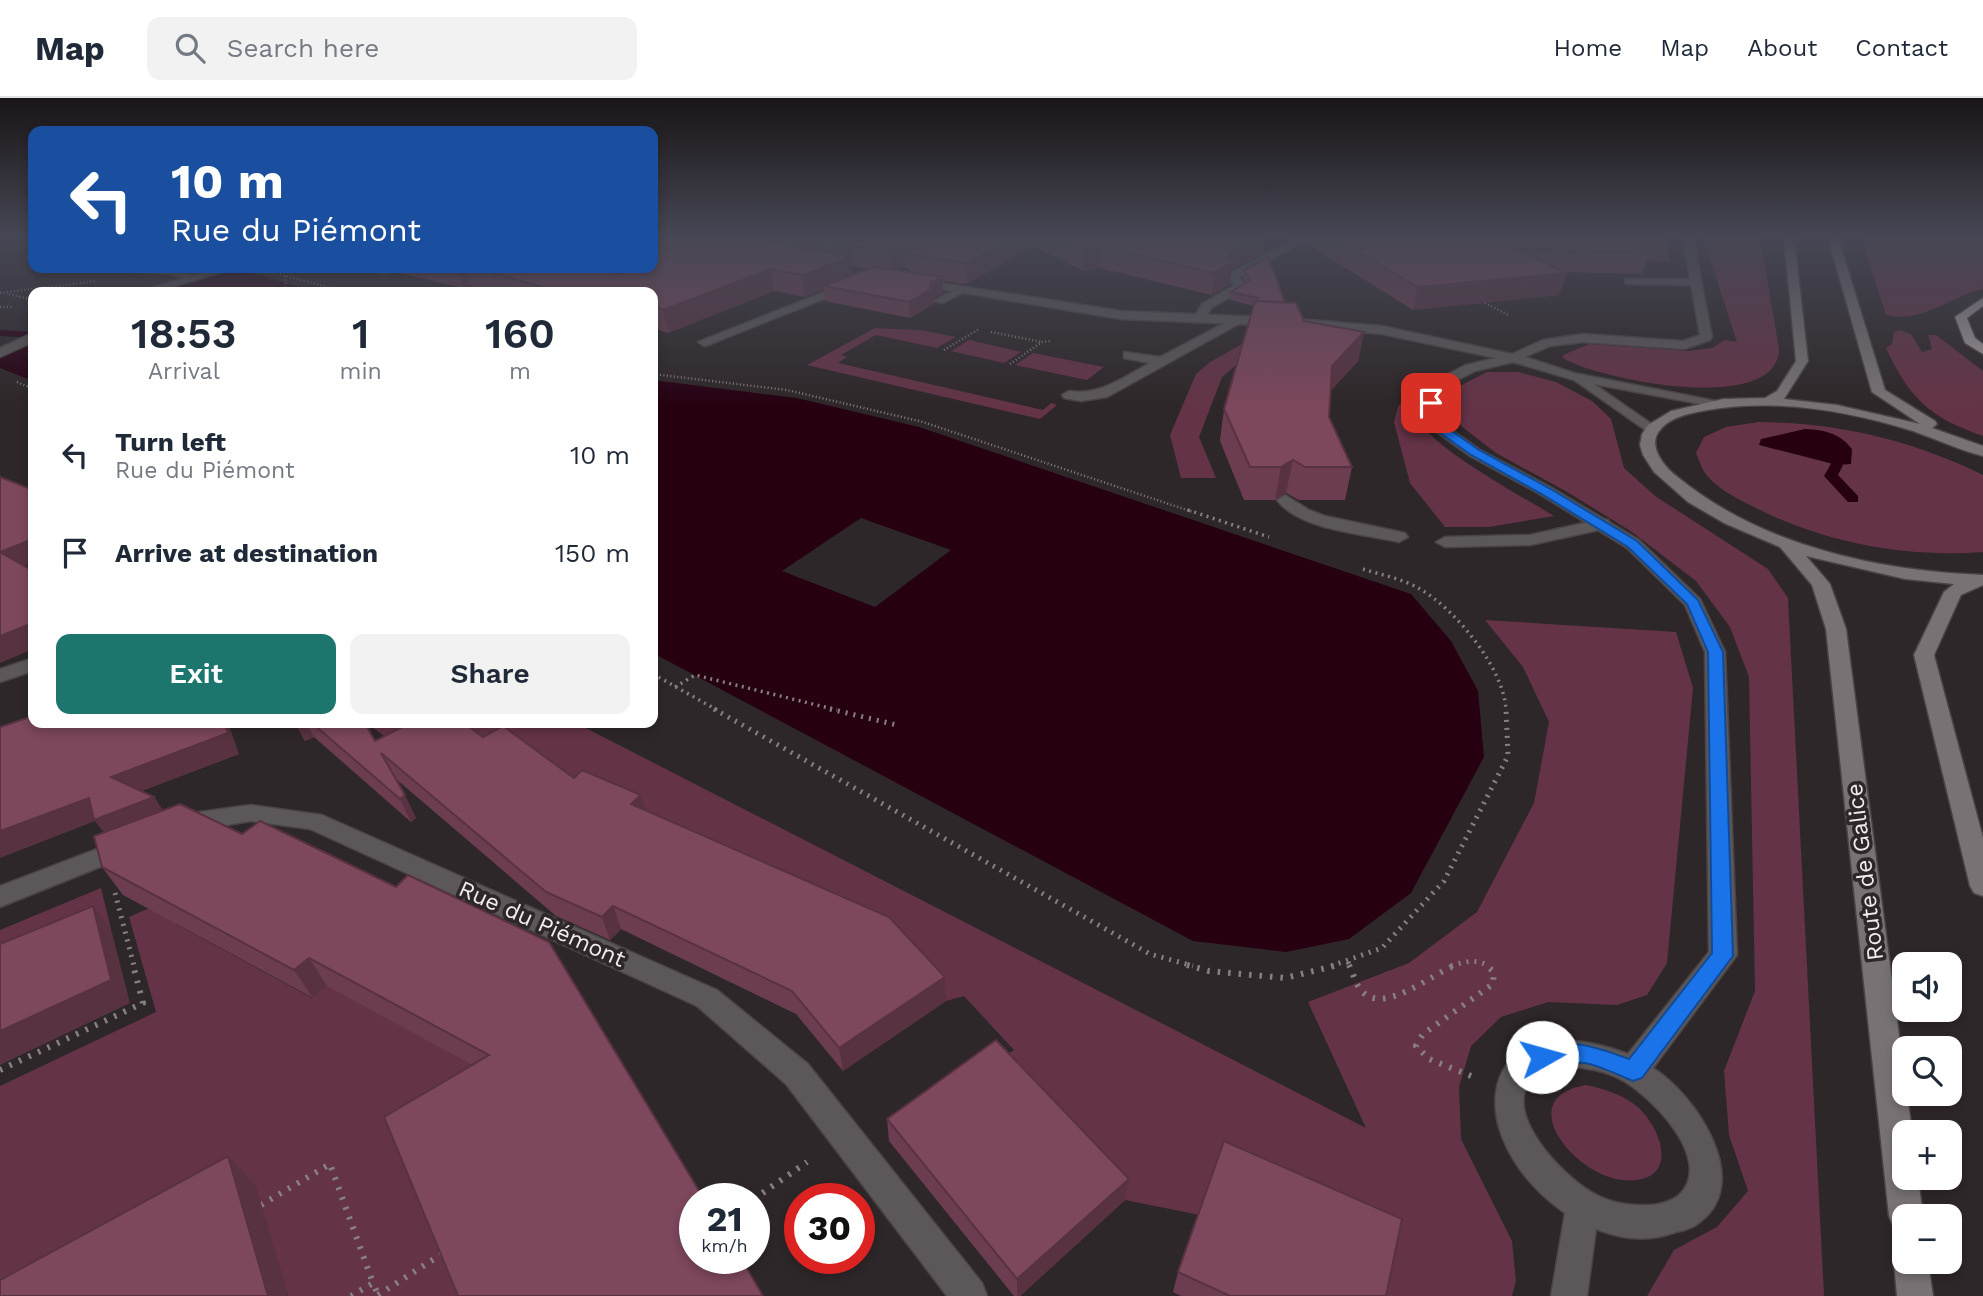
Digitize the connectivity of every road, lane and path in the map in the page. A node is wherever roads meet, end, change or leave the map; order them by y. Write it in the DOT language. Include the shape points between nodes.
graph roads {
  1 [pos="6,294"];
  2 [pos="819,294"];
  3 [pos="953,294"];
  4 [pos="985,294"];
  5 [pos="1227,294"];
  6 [pos="1699,294"];
  7 [pos="1795,294"];
  8 [pos="1850,294"];
  9 [pos="28,299"];
  10 [pos="939,301"];
  11 [pos="1983,301"];
  12 [pos="1485,303"];
  13 [pos="1508,315"];
  14 [pos="1199,319"];
  15 [pos="1238,321"];
  16 [pos="28,339"];
  17 [pos="1056,340"];
  18 [pos="704,342"];
  19 [pos="1042,342"];
  20 [pos="944,350"];
  21 [pos="1983,350"];
  22 [pos="0,353"];
  23 [pos="1129,355"];
  24 [pos="1513,358"];
  25 [pos="1164,362"];
  26 [pos="1010,364"];
  27 [pos="658,375"];
  28 [pos="1572,376"];
  29 [pos="1069,395"];
  30 [pos="1767,402"];
  31 [pos="1710,404"];
  32 [pos="1651,430"];
  33 [pos="1952,438"];
  34 [pos="1983,451"];
  35 [pos="1284,500"];
  36 [pos="1602,524"];
  37 [pos="1399,537"];
  38 [pos="1276,539"];
  39 [pos="1445,542"];
  40 [pos="1786,543"];
  41 [pos="1354,566"];
  42 [pos="1981,580"];
  43 [pos="28,666"];
  44 [pos="0,676"];
  45 [pos="658,677"];
  46 [pos="674,687"];
  47 [pos="897,725"];
  48 [pos="105,855"];
  49 [pos="1983,886"];
  50 [pos="0,897"];
  51 [pos="1348,962"];
  52 [pos="0,1070"];
  53 [pos="1633,1070"];
  54 [pos="1510,1091"];
  55 [pos="844,1135"];
  56 [pos="770,1188"];
  57 [pos="1905,1204"];
  58 [pos="261,1205"];
  59 [pos="1583,1206"];
  60 [pos="446,1251"];
  61 [pos="1912,1274"];
  62 [pos="373,1283"];
  63 [pos="351,1296"];
  64 [pos="379,1296"];
  65 [pos="969,1296"];
  66 [pos="1569,1296"];
  67 [pos="1915,1296"];
  1 -- 9 [label="path"];
  2 -- 18 [label="street"];
  3 -- 10 [label="street"];
  4 -- 14 [label="street" via="1121,315"];
  5 -- 14 [label="street" via="1206,306"];
  6 -- 24 [label="street" via="1706,337 1684,345 1583,338 1547,343"];
  7 -- 30 [label="main road" via="1802,361 1782,394"];
  8 -- 33 [label="main road" via="1879,391"];
  11 -- 21 [label="highway" via="1961,317 1969,340"];
  12 -- 13 [label="path"];
  14 -- 15 [label="street"];
  15 -- 24 [label="street" via="1382,330"];
  15 -- 25 [label="street"];
  16 -- 22 [label="street"];
  17 -- 19 [label="path"];
  19 -- 20 [label="path" via="977,329"];
  19 -- 26 [label="path"];
  23 -- 25 [label="street"];
  24 -- 28 [label="street"];
  24 -- 36 [label="street" via="1471,368 1443,382 1431,403 1440,428 1475,453"];
  25 -- 29 [label="street" via="1102,394"];
  27 -- 38 [label="path" via="787,390 923,422"];
  28 -- 31 [label="street"];
  28 -- 32 [label="street"];
  30 -- 31 [label="main road"];
  30 -- 33 [label="main road" via="1839,409"];
  31 -- 32 [label="main road" via="1670,415"];
  32 -- 40 [label="main road" via="1647,442 1654,463 1680,490 1723,516"];
  33 -- 34 [label="main road"];
  35 -- 37 [label="street" via="1293,511"];
  36 -- 39 [label="street" via="1530,540"];
  36 -- 53 [label="street" via="1633,544 1693,603 1715,652 1723,956"];
  40 -- 42 [label="main road" via="1853,563 1924,576"];
  40 -- 57 [label="main road, Route de Galice" via="1821,584 1836,629"];
  41 -- 51 [label="path" via="1419,588 1461,621 1492,667 1506,705 1508,756 1444,881 1382,948"];
  42 -- 49 [label="main road" via="1952,592 1923,654"];
  43 -- 44 [label="street"];
  45 -- 46 [label="path"];
  46 -- 47 [label="path" via="695,675"];
  46 -- 51 [label="path" via="1150,954 1209,971 1285,978"];
  48 -- 50 [label="street, Rue du Piémont"];
  48 -- 52 [label="path" via="143,1003"];
  48 -- 55 [label="street, Rue du Piémont" via="186,823 251,813 314,821 706,998 797,1074"];
  51 -- 54 [label="path" via="1362,991 1372,1000 1388,999 1463,961 1481,962 1493,972 1493,985 1423,1034 1416,1046 1429,1059"];
  53 -- 54 [label="street" via="1586,1054 1555,1053 1529,1062 1513,1079"];
  53 -- 59 [label="street" via="1671,1099 1692,1126 1707,1163 1705,1186 1693,1208 1676,1219 1618,1220"];
  54 -- 59 [label="street" via="1511,1125 1527,1156 1554,1185"];
  55 -- 56 [label="path"];
  55 -- 65 [label="street, Rue du Piémont"];
  58 -- 62 [label="path" via="330,1164"];
  59 -- 66 [label="street"];
  60 -- 64 [label="path"];
  61 -- 67 [label="main road"];
  62 -- 63 [label="path"];
  62 -- 64 [label="path"];
}
